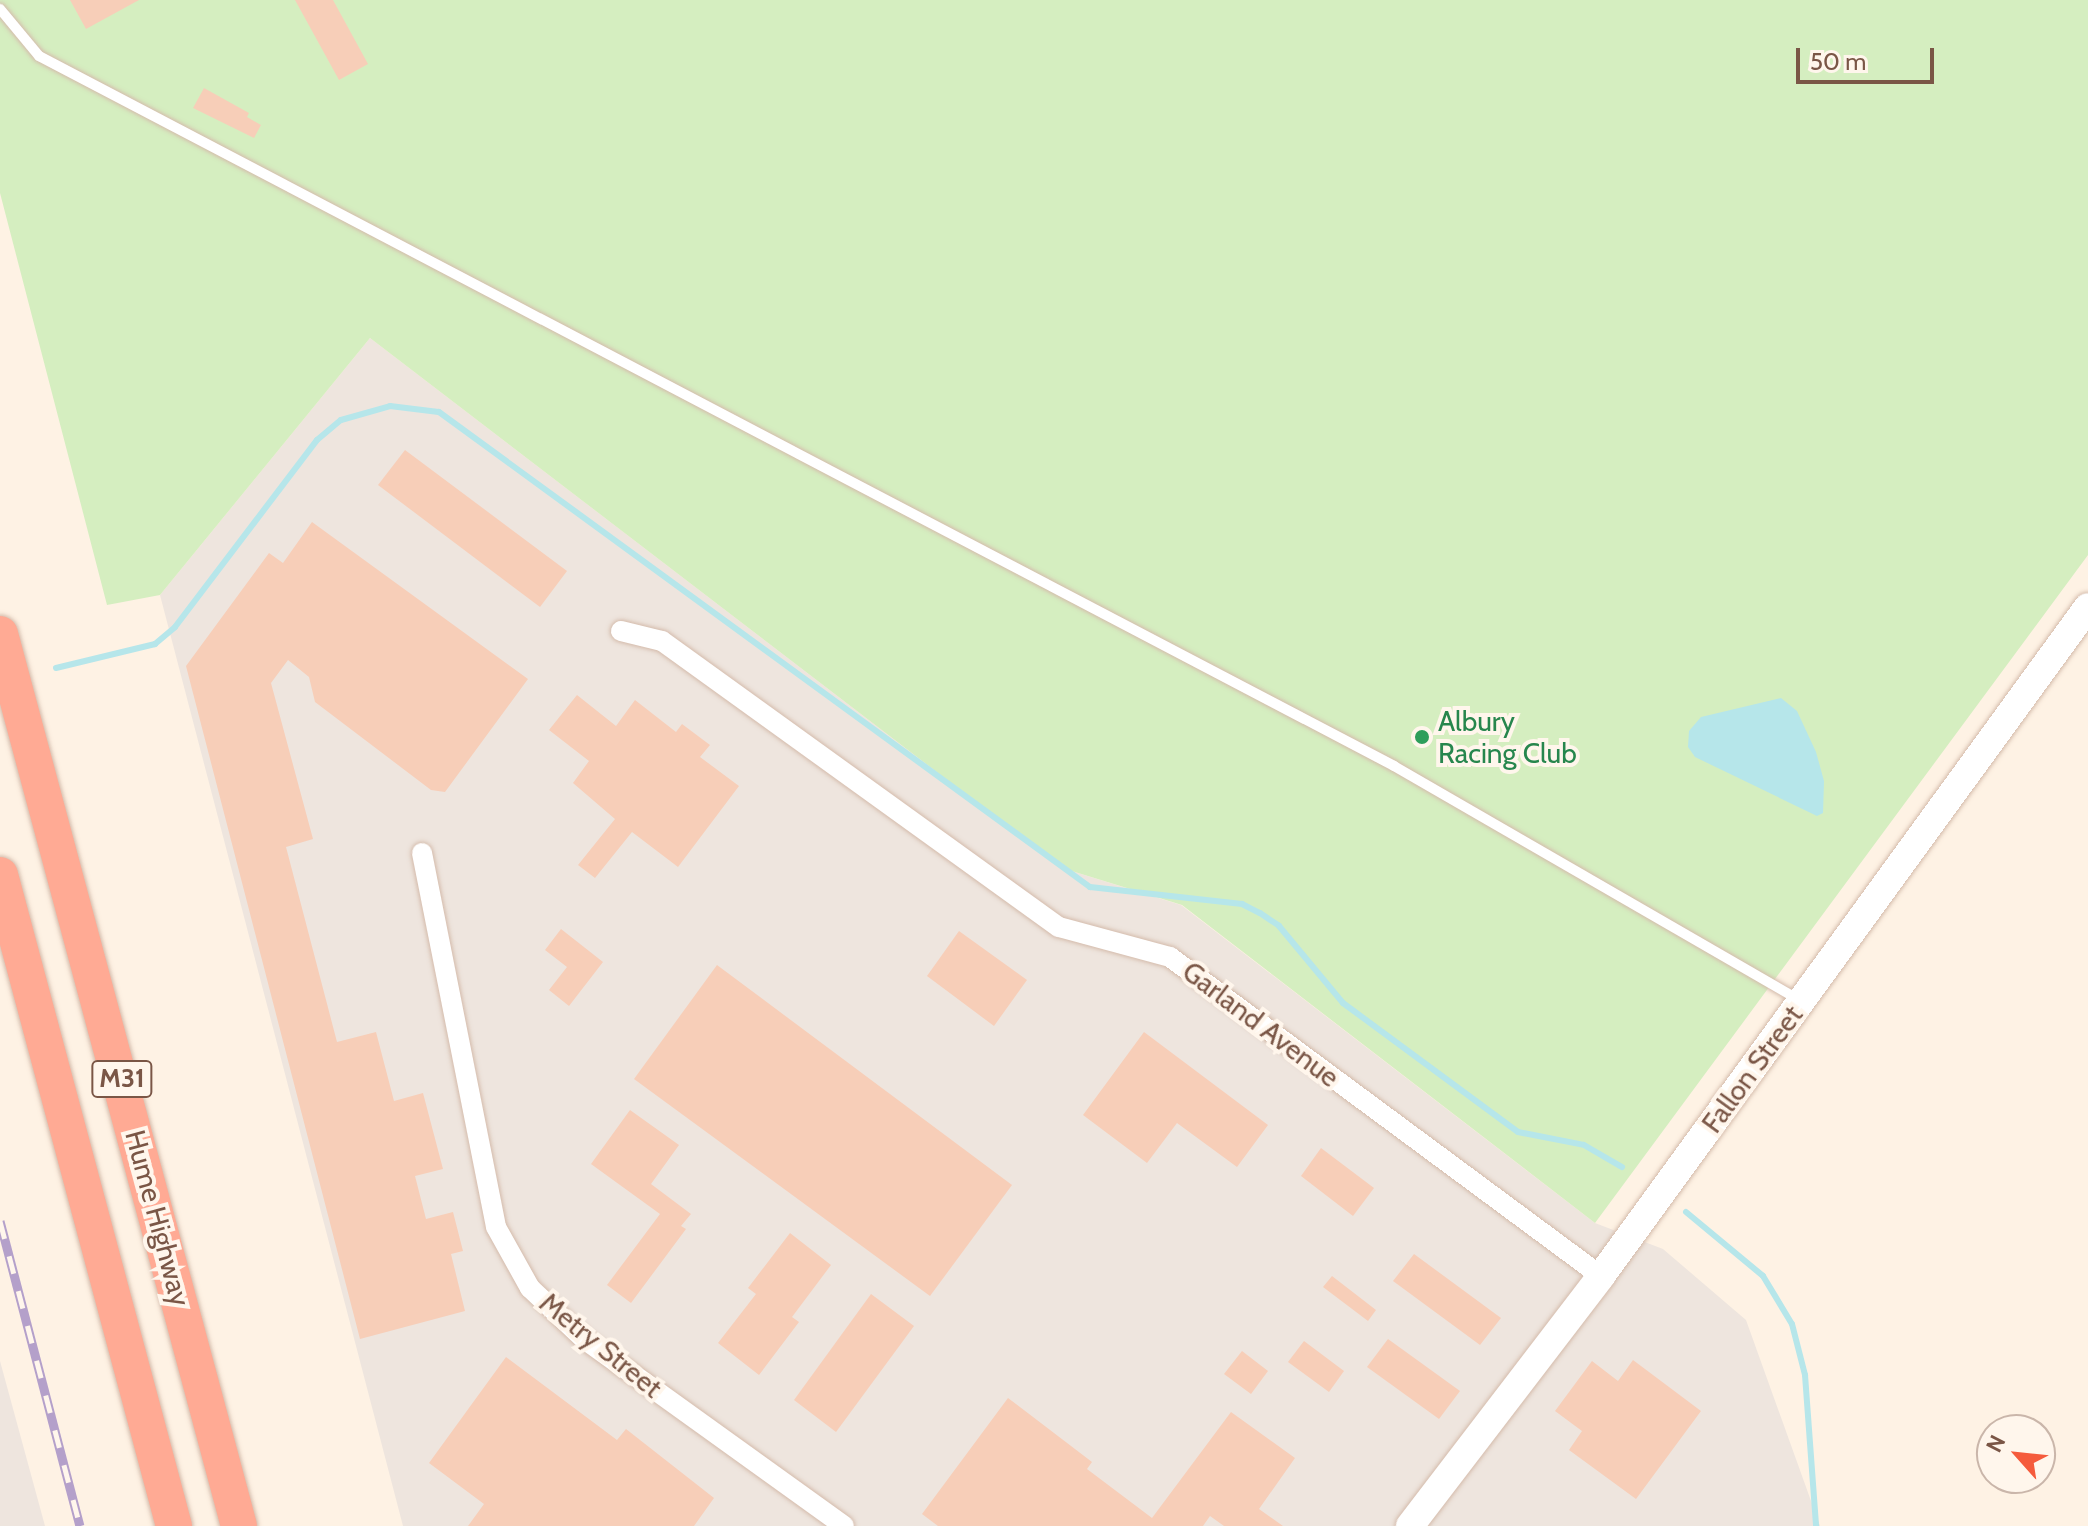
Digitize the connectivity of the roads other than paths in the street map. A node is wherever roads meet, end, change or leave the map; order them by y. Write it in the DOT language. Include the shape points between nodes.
graph roads {
  1 [pos="0,9"];
  2 [pos="2088,607"];
  3 [pos="621,631"];
  4 [pos="0,634"];
  5 [pos="422,853"];
  6 [pos="0,875"];
  7 [pos="1801,1001"];
  8 [pos="1601,1276"];
  9 [pos="174,1526"];
  10 [pos="239,1526"];
  11 [pos="844,1526"];
  12 [pos="1410,1526"];
  1 -- 7 [label="lane" via="39,56 1394,766"];
  2 -- 7 [label="street, Fallon Street"];
  3 -- 8 [label="street, Garland Avenue" via="662,641 1059,927 1170,957"];
  4 -- 10 [label="highway, Hume Highway / M31"];
  5 -- 11 [label="street, Metry Street" via="496,1227 530,1288 584,1339"];
  6 -- 9 [label="highway, M31"];
  7 -- 8 [label="street, Fallon Street"];
  8 -- 12 [label="street, Fallon Street"];
}
